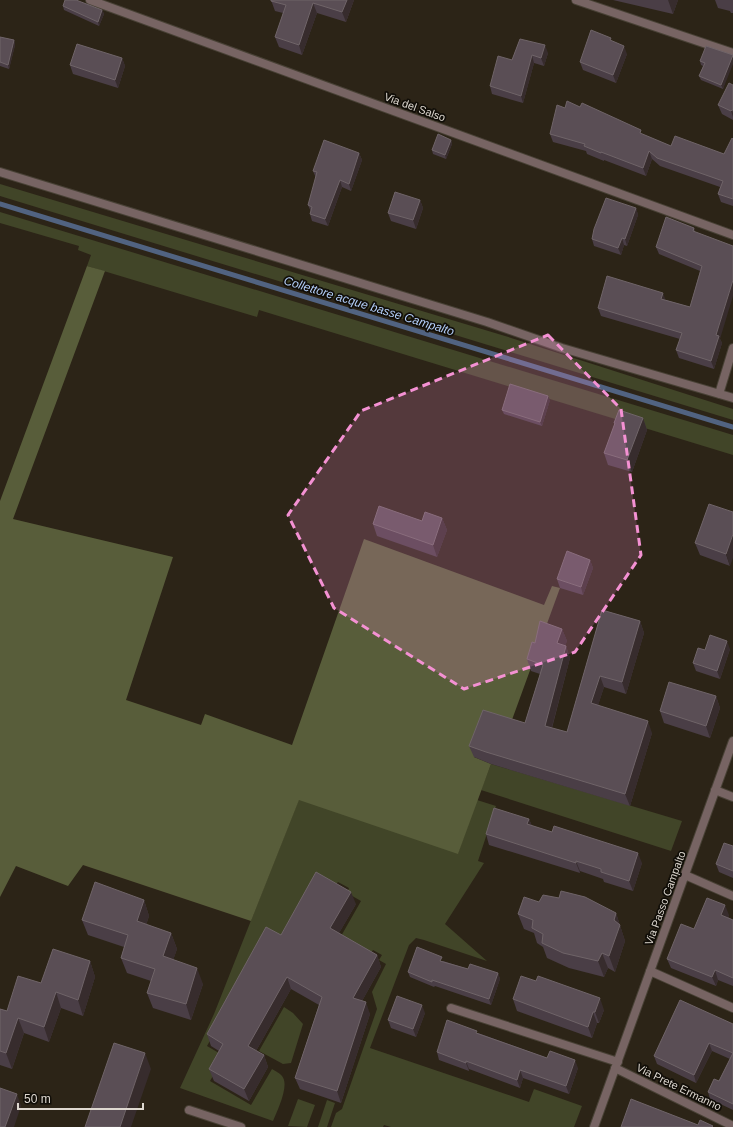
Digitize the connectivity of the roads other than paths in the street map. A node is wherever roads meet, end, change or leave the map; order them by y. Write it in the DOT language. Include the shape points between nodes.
graph roads {
  1 [pos="90,0"];
  2 [pos="576,0"];
  3 [pos="733,53"];
  4 [pos="0,172"];
  5 [pos="733,235"];
  6 [pos="733,348"];
  7 [pos="719,394"];
  8 [pos="733,398"];
  9 [pos="733,741"];
  10 [pos="715,790"];
  11 [pos="733,797"];
  12 [pos="685,875"];
  13 [pos="733,896"];
  14 [pos="650,971"];
  15 [pos="451,1008"];
  16 [pos="733,1008"];
  17 [pos="616,1065"];
  18 [pos="189,1110"];
  19 [pos="733,1126"];
  20 [pos="241,1127"];
  21 [pos="594,1127"];
  1 -- 5 [label="street, Via del Salso"];
  2 -- 3 [label="street"];
  4 -- 7 [label="street" via="480,320 562,348"];
  6 -- 7 [label="street"];
  7 -- 8 [label="street"];
  9 -- 10 [label="street, Via Passo Campalto"];
  10 -- 11 [label="street"];
  10 -- 12 [label="street, Via Passo Campalto"];
  12 -- 13 [label="street"];
  12 -- 14 [label="street, Via Passo Campalto"];
  14 -- 16 [label="street"];
  14 -- 17 [label="street, Via Passo Campalto"];
  15 -- 17 [label="street"];
  17 -- 19 [label="street, Via Prete Ermanno"];
  17 -- 21 [label="street, Via Passo Campalto"];
  18 -- 20 [label="street"];
}
